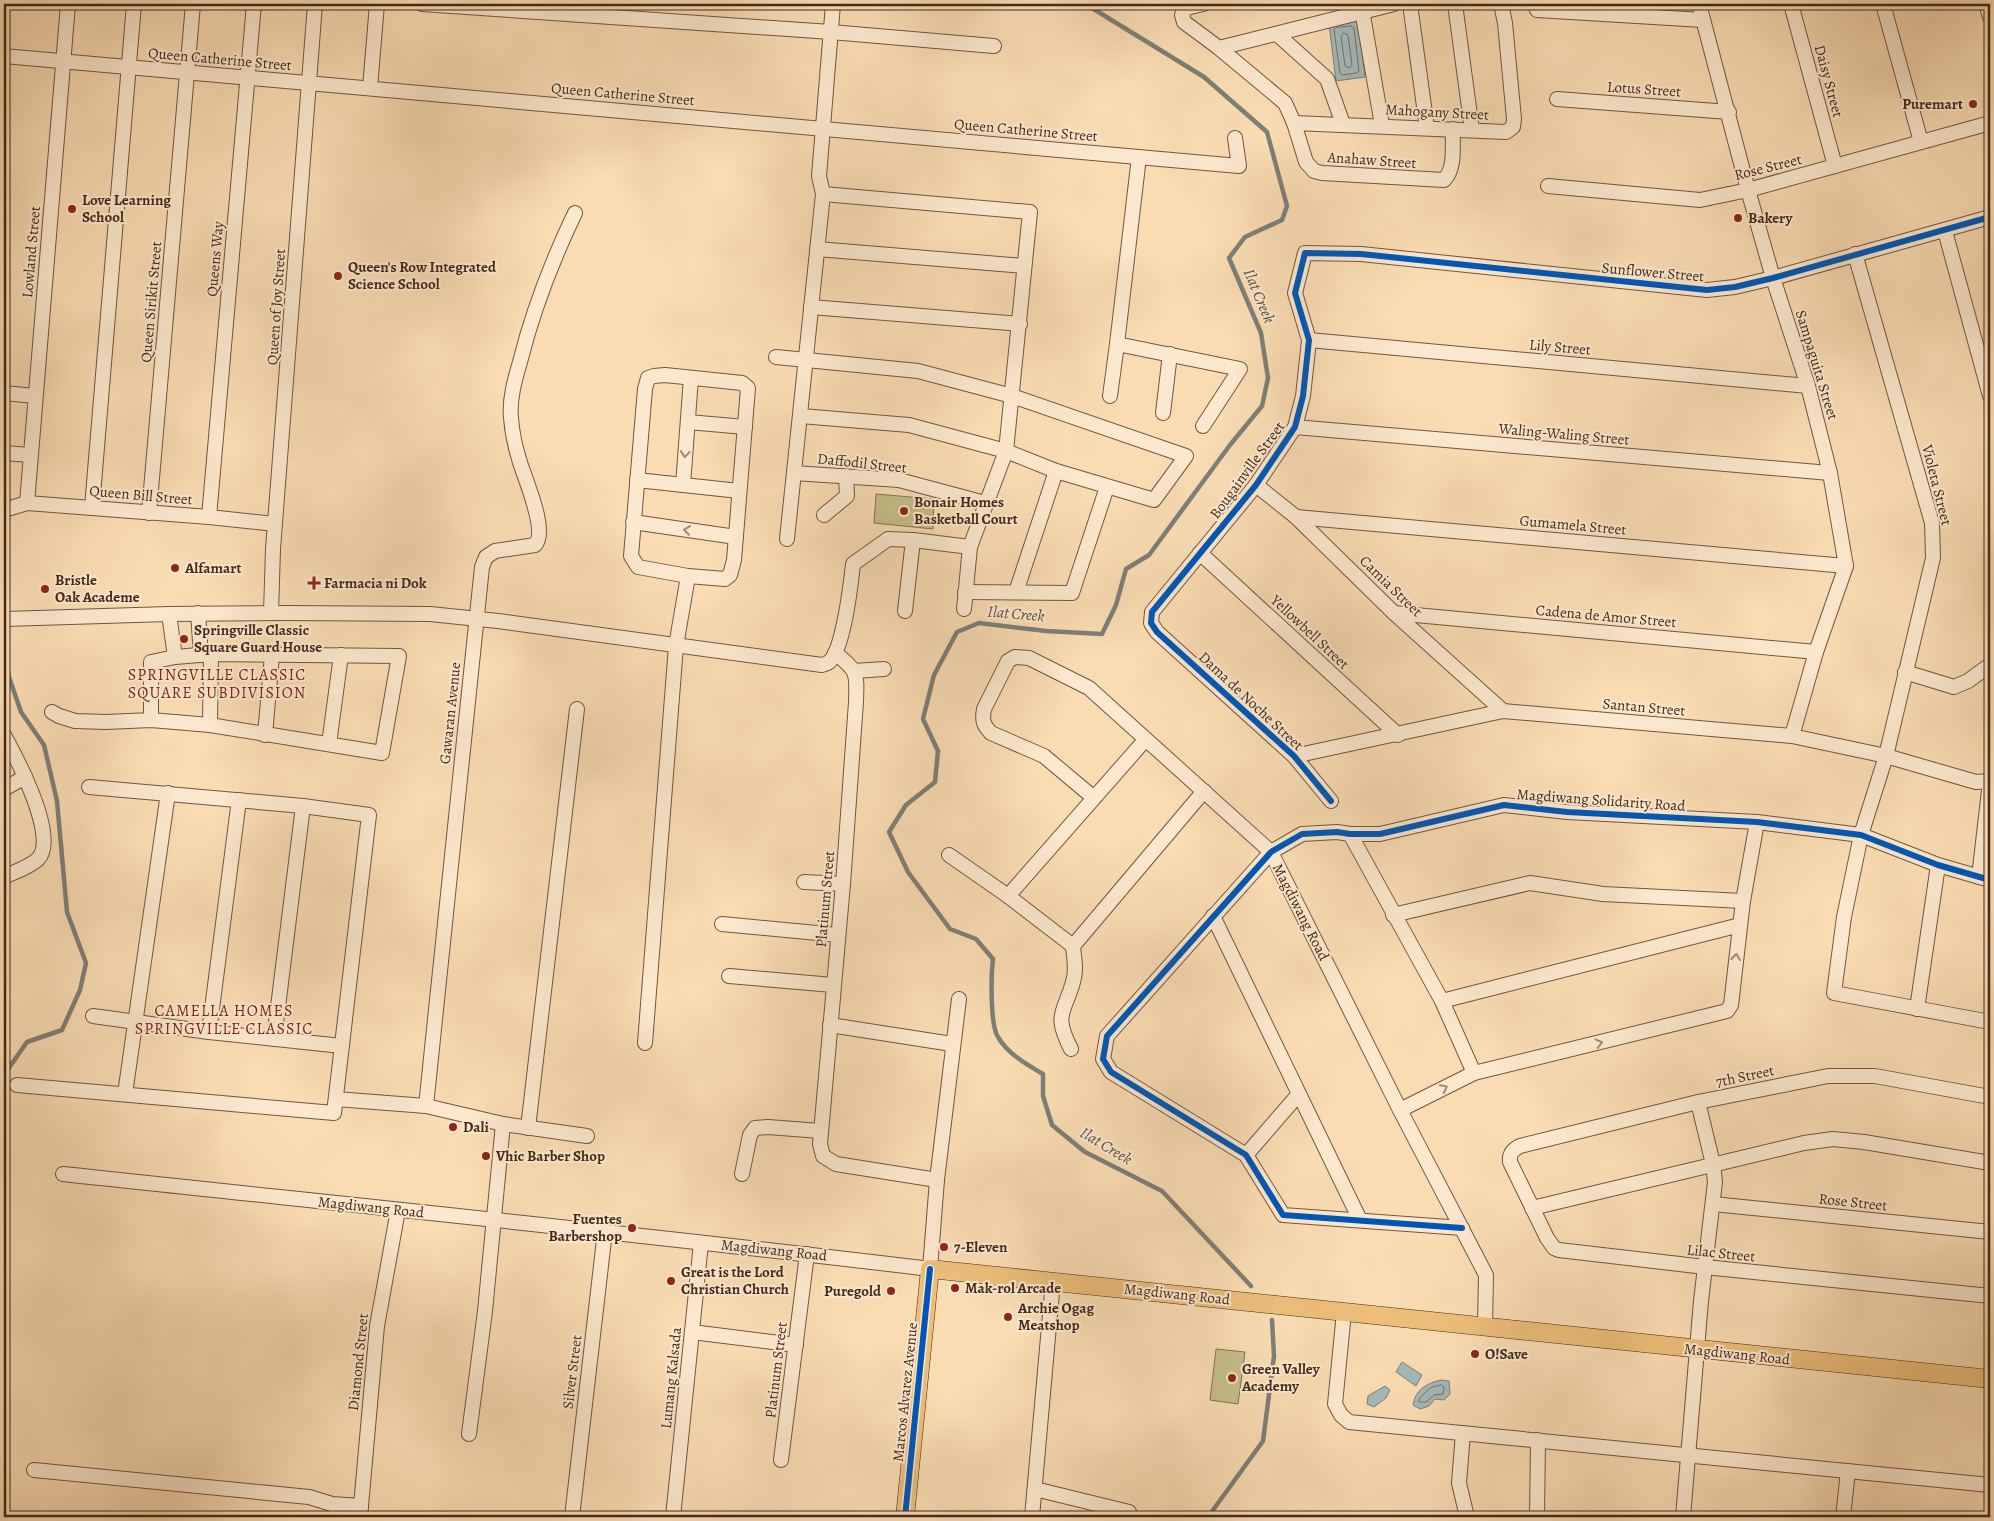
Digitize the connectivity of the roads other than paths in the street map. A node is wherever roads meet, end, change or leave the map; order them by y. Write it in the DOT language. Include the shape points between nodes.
graph roads {
  1 [pos="68,4"];
  2 [pos="134,4"];
  3 [pos="193,4"];
  4 [pos="254,4"];
  5 [pos="315,4"];
  6 [pos="377,4"];
  7 [pos="422,4"];
  8 [pos="833,4"];
  9 [pos="1203,4"];
  10 [pos="1394,4"];
  11 [pos="1410,4"];
  12 [pos="1455,4"];
  13 [pos="1500,4"];
  14 [pos="1699,4"];
  15 [pos="1791,4"];
  16 [pos="1882,4"];
  17 [pos="1986,4"];
  18 [pos="1362,8"];
  19 [pos="1537,10"];
  20 [pos="1990,18"];
  21 [pos="1704,20"];
  22 [pos="831,32"];
  23 [pos="1277,34"];
  24 [pos="994,46"];
  25 [pos="1219,48"];
  26 [pos="4,56"];
  27 [pos="63,61"];
  28 [pos="129,67"];
  29 [pos="186,73"];
  30 [pos="247,78"];
  31 [pos="310,84"];
  32 [pos="370,88"];
  33 [pos="1557,99"];
  34 [pos="1729,112"];
  35 [pos="1294,123"];
  36 [pos="1990,123"];
  37 [pos="1343,124"];
  38 [pos="1382,125"];
  39 [pos="822,128"];
  40 [pos="1427,128"];
  41 [pos="1453,130"];
  42 [pos="1472,130"];
  43 [pos="1235,138"];
  44 [pos="1921,142"];
  45 [pos="1139,157"];
  46 [pos="1835,166"];
  47 [pos="1548,186"];
  48 [pos="1748,190"];
  49 [pos="823,194"];
  50 [pos="575,213"];
  51 [pos="1990,217"];
  52 [pos="1945,231"];
  53 [pos="817,249"];
  54 [pos="1305,253"];
  55 [pos="1855,254"];
  56 [pos="1024,266"];
  57 [pos="1773,278"];
  58 [pos="811,307"];
  59 [pos="1020,324"];
  60 [pos="1309,340"];
  61 [pos="1118,344"];
  62 [pos="1170,354"];
  63 [pos="776,357"];
  64 [pos="806,360"];
  65 [pos="691,378"];
  66 [pos="1808,386"];
  67 [pos="4,393"];
  68 [pos="35,396"];
  69 [pos="1012,396"];
  70 [pos="1110,396"];
  71 [pos="1990,396"];
  72 [pos="1163,413"];
  73 [pos="801,416"];
  74 [pos="688,422"];
  75 [pos="1203,426"];
  76 [pos="1295,427"];
  77 [pos="745,428"];
  78 [pos="1006,451"];
  79 [pos="4,453"];
  80 [pos="30,455"];
  81 [pos="1056,471"];
  82 [pos="794,473"];
  83 [pos="1830,473"];
  84 [pos="846,476"];
  85 [pos="637,480"];
  86 [pos="1256,484"];
  87 [pos="683,485"];
  88 [pos="1106,487"];
  89 [pos="739,491"];
  90 [pos="27,503"];
  91 [pos="985,503"];
  92 [pos="92,507"];
  93 [pos="4,510"];
  94 [pos="149,513"];
  95 [pos="824,515"];
  96 [pos="1296,516"];
  97 [pos="209,517"];
  98 [pos="633,522"];
  99 [pos="275,524"];
  100 [pos="736,537"];
  101 [pos="787,538"];
  102 [pos="913,540"];
  103 [pos="970,546"];
  104 [pos="1200,553"];
  105 [pos="1846,566"];
  106 [pos="688,576"];
  107 [pos="965,592"];
  108 [pos="1016,592"];
  109 [pos="964,609"];
  110 [pos="905,611"];
  111 [pos="271,613"];
  112 [pos="1394,613"];
  113 [pos="169,614"];
  114 [pos="198,614"];
  115 [pos="4,619"];
  116 [pos="476,619"];
  117 [pos="1151,624"];
  118 [pos="676,646"];
  119 [pos="1816,652"];
  120 [pos="835,653"];
  121 [pos="206,655"];
  122 [pos="272,655"];
  123 [pos="340,656"];
  124 [pos="175,657"];
  125 [pos="1990,665"];
  126 [pos="884,669"];
  127 [pos="854,671"];
  128 [pos="1905,672"];
  129 [pos="577,709"];
  130 [pos="1503,711"];
  131 [pos="52,712"];
  132 [pos="152,720"];
  133 [pos="210,725"];
  134 [pos="4,735"];
  135 [pos="265,735"];
  136 [pos="1398,735"];
  137 [pos="1792,736"];
  138 [pos="1145,740"];
  139 [pos="328,744"];
  140 [pos="1294,756"];
  141 [pos="1886,756"];
  142 [pos="25,777"];
  143 [pos="1990,781"];
  144 [pos="89,787"];
  145 [pos="4,789"];
  146 [pos="1204,791"];
  147 [pos="168,793"];
  148 [pos="1094,798"];
  149 [pos="239,800"];
  150 [pos="1331,801"];
  151 [pos="303,806"];
  152 [pos="1757,822"];
  153 [pos="1350,834"];
  154 [pos="1861,835"];
  155 [pos="1270,852"];
  156 [pos="949,856"];
  157 [pos="1938,865"];
  158 [pos="4,877"];
  159 [pos="1985,879"];
  160 [pos="804,882"];
  161 [pos="843,884"];
  162 [pos="1008,896"];
  163 [pos="1743,901"];
  164 [pos="1393,915"];
  165 [pos="1213,916"];
  166 [pos="722,924"];
  167 [pos="1740,925"];
  168 [pos="838,935"];
  169 [pos="1072,946"];
  170 [pos="729,976"];
  171 [pos="833,985"];
  172 [pos="959,999"];
  173 [pos="1442,1001"];
  174 [pos="1917,1009"];
  175 [pos="93,1016"];
  176 [pos="135,1022"];
  177 [pos="1990,1022"];
  178 [pos="830,1025"];
  179 [pos="209,1032"];
  180 [pos="274,1039"];
  181 [pos="645,1042"];
  182 [pos="952,1044"];
  183 [pos="342,1046"];
  184 [pos="1071,1049"];
  185 [pos="1474,1073"];
  186 [pos="17,1086"];
  187 [pos="125,1094"];
  188 [pos="1298,1095"];
  189 [pos="1990,1098"];
  190 [pos="336,1099"];
  191 [pos="1698,1102"];
  192 [pos="426,1106"];
  193 [pos="1400,1110"];
  194 [pos="503,1124"];
  195 [pos="528,1128"];
  196 [pos="820,1131"];
  197 [pos="588,1136"];
  198 [pos="1511,1153"];
  199 [pos="1246,1155"];
  200 [pos="1990,1163"];
  201 [pos="1713,1164"];
  202 [pos="63,1174"];
  203 [pos="742,1174"];
  204 [pos="937,1180"];
  205 [pos="1713,1204"];
  206 [pos="1532,1208"];
  207 [pos="398,1210"];
  208 [pos="1360,1220"];
  209 [pos="495,1221"];
  210 [pos="1462,1228"];
  211 [pos="605,1231"];
  212 [pos="1990,1232"];
  213 [pos="701,1242"];
  214 [pos="807,1254"];
  215 [pos="1705,1268"];
  216 [pos="930,1269"];
  217 [pos="1053,1281"];
  218 [pos="1990,1296"];
  219 [pos="1344,1312"];
  220 [pos="1485,1326"];
  221 [pos="692,1332"];
  222 [pos="796,1345"];
  223 [pos="1698,1350"];
  224 [pos="1990,1379"];
  225 [pos="1463,1433"];
  226 [pos="469,1434"];
  227 [pos="1538,1440"];
  228 [pos="1689,1454"];
  229 [pos="781,1460"];
  230 [pos="34,1470"];
  231 [pos="1848,1471"];
  232 [pos="1990,1485"];
  233 [pos="1035,1489"];
  234 [pos="360,1511"];
  235 [pos="1129,1512"];
  236 [pos="572,1517"];
  237 [pos="673,1517"];
  238 [pos="905,1517"];
  239 [pos="1032,1517"];
  240 [pos="1467,1517"];
  241 [pos="1537,1517"];
  242 [pos="1683,1517"];
  243 [pos="1843,1517"];
  1 -- 27 [label="street, Lowland Street"];
  2 -- 28 [label="street"];
  3 -- 29 [label="street, Queen Sirikit Street"];
  4 -- 30 [label="street, Queens Way"];
  5 -- 31 [label="street, Queen of Joy Street"];
  6 -- 32 [label="street"];
  7 -- 22 [label="street"];
  8 -- 22 [label="street"];
  9 -- 25 [label="street, Anahaw Street" via="1186,8 1182,15 1184,22"];
  10 -- 18 [label="street"];
  11 -- 40 [label="street"];
  12 -- 42 [label="street"];
  13 -- 42 [label="street, Mahogany Street" via="1514,108 1513,127 1506,132"];
  14 -- 21 [label="street, Sampaguita Street"];
  15 -- 46 [label="street, Daisy Street"];
  16 -- 44 [label="street"];
  17 -- 20 [label="street"];
  18 -- 23 [label="street"];
  18 -- 38 [label="street"];
  19 -- 21 [label="street"];
  21 -- 34 [label="street, Sampaguita Street"];
  22 -- 24 [label="street"];
  22 -- 39 [label="street"];
  23 -- 25 [label="street"];
  23 -- 37 [label="street" via="1327,79"];
  25 -- 35 [label="street, Anahaw Street" via="1285,103"];
  26 -- 27 [label="street, Queen Catherine Street"];
  27 -- 28 [label="street, Queen Catherine Street"];
  27 -- 68 [label="street, Lowland Street"];
  28 -- 29 [label="street, Queen Catherine Street"];
  28 -- 92 [label="street"];
  29 -- 30 [label="street, Queen Catherine Street"];
  29 -- 94 [label="street, Queen Sirikit Street"];
  30 -- 31 [label="street, Queen Catherine Street"];
  30 -- 97 [label="street, Queens Way"];
  31 -- 32 [label="street, Queen Catherine Street"];
  31 -- 99 [label="street, Queen of Joy Street"];
  32 -- 39 [label="street, Queen Catherine Street"];
  33 -- 34 [label="street, Lotus Street"];
  34 -- 48 [label="street, Sampaguita Street"];
  35 -- 37 [label="street, Mahogany Street"];
  35 -- 41 [label="street, Anahaw Street" via="1306,162 1314,171 1436,180 1444,180 1451,169"];
  36 -- 44 [label="street, Rose Street"];
  37 -- 38 [label="street, Mahogany Street"];
  38 -- 40 [label="street, Mahogany Street"];
  39 -- 45 [label="street, Queen Catherine Street"];
  39 -- 49 [label="street" via="819,176"];
  40 -- 41 [label="street, Mahogany Street"];
  41 -- 42 [label="street, Mahogany Street"];
  43 -- 45 [label="street, Queen Catherine Street" via="1239,166"];
  44 -- 46 [label="street, Rose Street"];
  45 -- 61 [label="street"];
  46 -- 48 [label="street, Rose Street"];
  47 -- 48 [label="street, Rose Street" via="1700,200"];
  48 -- 57 [label="street, Sampaguita Street"];
  49 -- 53 [label="street"];
  49 -- 56 [label="street" via="1030,212"];
  50 -- 116 [label="street, Gawaran Avenue" via="556,252 530,323 510,416 519,459 534,498 539,538 535,545 495,551 486,557"];
  51 -- 52 [label="street, Sunflower Street"];
  52 -- 55 [label="street, Sunflower Street"];
  52 -- 71 [label="street"];
  53 -- 56 [label="street"];
  53 -- 58 [label="street"];
  54 -- 57 [label="street, Sunflower Street" via="1360,254 1707,290"];
  54 -- 60 [label="street, Bougainville Street" via="1295,293"];
  55 -- 57 [label="street, Sunflower Street"];
  55 -- 128 [label="street, Violeta Street" via="1932,522 1933,558"];
  56 -- 59 [label="street"];
  57 -- 66 [label="street, Sampaguita Street"];
  58 -- 59 [label="street"];
  58 -- 64 [label="street"];
  59 -- 69 [label="street"];
  60 -- 66 [label="street, Lily Street"];
  60 -- 76 [label="street, Bougainville Street" via="1303,396"];
  61 -- 62 [label="street"];
  61 -- 70 [label="street"];
  62 -- 72 [label="street"];
  62 -- 75 [label="street" via="1240,369"];
  63 -- 64 [label="street"];
  64 -- 69 [label="street" via="918,371"];
  64 -- 73 [label="street"];
  65 -- 74 [label="street"];
  65 -- 77 [label="street" via="746,385"];
  65 -- 85 [label="street" via="665,375 648,378"];
  66 -- 83 [label="street, Sampaguita Street"];
  67 -- 68 [label="street"];
  68 -- 80 [label="street, Lowland Street"];
  69 -- 78 [label="street"];
  69 -- 88 [label="street" via="1186,456 1154,500"];
  73 -- 78 [label="street" via="909,426"];
  73 -- 82 [label="street"];
  74 -- 77 [label="street"];
  74 -- 87 [label="street, one-way"];
  76 -- 83 [label="street, Waling-Waling Street"];
  76 -- 86 [label="street, Bougainville Street"];
  77 -- 89 [label="street"];
  78 -- 81 [label="street"];
  78 -- 91 [label="street"];
  79 -- 80 [label="street"];
  80 -- 90 [label="street, Lowland Street"];
  81 -- 88 [label="street"];
  81 -- 108 [label="street"];
  82 -- 84 [label="street, Daffodil Street"];
  82 -- 101 [label="street"];
  83 -- 105 [label="street, Sampaguita Street"];
  84 -- 91 [label="street, Daffodil Street" via="899,480"];
  84 -- 95 [label="street" via="847,496"];
  85 -- 87 [label="street"];
  85 -- 98 [label="street"];
  86 -- 96 [label="street, Camia Street"];
  86 -- 104 [label="street, Bougainville Street"];
  87 -- 89 [label="street"];
  88 -- 108 [label="street" via="1072,593"];
  89 -- 100 [label="street"];
  90 -- 92 [label="street, Queen Bill Street"];
  90 -- 93 [label="street, Queen Bill Street"];
  91 -- 103 [label="street"];
  92 -- 94 [label="street, Queen Bill Street"];
  94 -- 97 [label="street, Queen Bill Street"];
  96 -- 105 [label="street, Gumamela Street"];
  96 -- 112 [label="street, Camia Street"];
  97 -- 99 [label="street, Queen Bill Street"];
  100 -- 98 [label="street, one-way"];
  98 -- 106 [label="street" via="631,556 638,567"];
  99 -- 111 [label="street, Queen of Joy Street"];
  100 -- 106 [label="street" via="730,575 725,579"];
  102 -- 103 [label="street"];
  102 -- 110 [label="street"];
  102 -- 120 [label="street" via="888,539 853,564 849,608"];
  103 -- 107 [label="street"];
  104 -- 117 [label="street, Bougainville Street" via="1152,612"];
  104 -- 136 [label="street, Yellowbell Street"];
  105 -- 119 [label="street, Sampaguita Street"];
  106 -- 118 [label="street"];
  107 -- 108 [label="street"];
  107 -- 109 [label="street"];
  111 -- 114 [label="street"];
  111 -- 116 [label="street" via="430,614"];
  112 -- 119 [label="street, Cadena de Amor Street"];
  112 -- 130 [label="street, Camia Street"];
  113 -- 114 [label="street"];
  113 -- 115 [label="street"];
  113 -- 124 [label="street"];
  114 -- 121 [label="street"];
  116 -- 118 [label="street"];
  116 -- 192 [label="street, Gawaran Avenue"];
  117 -- 140 [label="street, Dama de Noche Street"];
  118 -- 120 [label="street" via="822,665 830,662"];
  118 -- 181 [label="street"];
  119 -- 137 [label="street, Sampaguita Street"];
  120 -- 127 [label="street"];
  121 -- 122 [label="street"];
  121 -- 124 [label="street"];
  121 -- 133 [label="street"];
  122 -- 123 [label="street"];
  122 -- 135 [label="street"];
  123 -- 139 [label="street"];
  123 -- 139 [label="street" via="399,656 382,753"];
  124 -- 132 [label="street" via="151,662"];
  125 -- 128 [label="street" via="1954,687"];
  126 -- 127 [label="street"];
  127 -- 161 [label="street, Platinum Street" via="856,717"];
  128 -- 141 [label="street, Violeta Street"];
  129 -- 195 [label="street"];
  130 -- 136 [label="street, Santan Street"];
  130 -- 137 [label="street, Santan Street"];
  131 -- 132 [label="street" via="75,721"];
  132 -- 133 [label="street"];
  133 -- 135 [label="street"];
  134 -- 142 [label="street"];
  135 -- 139 [label="street"];
  136 -- 140 [label="street, Santan Street"];
  137 -- 141 [label="street, Santan Street"];
  138 -- 146 [label="street"];
  138 -- 148 [label="street"];
  138 -- 148 [label="street" via="1089,688 1029,658 1015,657 1008,661 984,709 984,726 1001,738 1044,756"];
  140 -- 150 [label="street, Dama de Noche Street"];
  141 -- 143 [label="street, Santan Street" via="1976,782"];
  141 -- 154 [label="street, Violeta Street"];
  142 -- 145 [label="street"];
  142 -- 158 [label="street" via="42,825 43,852 37,860"];
  143 -- 159 [label="street"];
  144 -- 147 [label="street"];
  146 -- 155 [label="street"];
  146 -- 169 [label="street"];
  147 -- 149 [label="street"];
  147 -- 176 [label="street"];
  148 -- 162 [label="street"];
  149 -- 151 [label="street"];
  149 -- 179 [label="street"];
  151 -- 180 [label="street"];
  151 -- 183 [label="street" via="369,815"];
  152 -- 153 [label="street, Magdiwang Solidarity Road" via="1567,812 1504,805 1380,834"];
  152 -- 154 [label="street, Magdiwang Solidarity Road"];
  152 -- 163 [label="street"];
  153 -- 155 [label="street, Magdiwang Solidarity Road" via="1302,834"];
  153 -- 164 [label="street"];
  154 -- 157 [label="street, Magdiwang Solidarity Road"];
  154 -- 174 [label="street, Violeta Street" via="1844,918 1834,993"];
  155 -- 165 [label="street, Magdiwang Solidarity Road"];
  155 -- 193 [label="street, Magdiwang Road"];
  156 -- 162 [label="street"];
  157 -- 159 [label="street, Magdiwang Solidarity Road"];
  157 -- 174 [label="street"];
  160 -- 161 [label="street"];
  161 -- 168 [label="street, Platinum Street"];
  162 -- 169 [label="street"];
  163 -- 164 [label="street" via="1603,894 1530,883"];
  163 -- 167 [label="street"];
  164 -- 173 [label="street"];
  165 -- 188 [label="street"];
  165 -- 199 [label="street, Magdiwang Solidarity Road" via="1107,1036 1104,1059 1111,1072"];
  166 -- 168 [label="street"];
  167 -- 173 [label="street"];
  185 -- 167 [label="street, one-way" via="1727,1011"];
  168 -- 171 [label="street, Platinum Street"];
  169 -- 184 [label="street" via="1076,966 1061,1015 1062,1034"];
  170 -- 171 [label="street"];
  171 -- 178 [label="street, Platinum Street"];
  172 -- 182 [label="street"];
  173 -- 185 [label="street"];
  174 -- 177 [label="street"];
  175 -- 176 [label="street"];
  176 -- 179 [label="street"];
  176 -- 187 [label="street"];
  178 -- 182 [label="street"];
  178 -- 196 [label="street, Platinum Street"];
  179 -- 180 [label="street"];
  180 -- 183 [label="street"];
  182 -- 204 [label="street"];
  183 -- 190 [label="street"];
  193 -- 185 [label="street, one-way"];
  186 -- 187 [label="street"];
  187 -- 190 [label="street" via="334,1113"];
  188 -- 199 [label="street"];
  188 -- 208 [label="street"];
  189 -- 191 [label="street, 7th Street" via="1875,1076 1828,1076"];
  190 -- 192 [label="street"];
  191 -- 198 [label="street, 7th Street" via="1520,1146"];
  191 -- 201 [label="street"];
  192 -- 194 [label="street"];
  193 -- 210 [label="street, Magdiwang Road"];
  194 -- 195 [label="street"];
  194 -- 209 [label="street"];
  195 -- 197 [label="street"];
  196 -- 203 [label="street" via="755,1128 750,1135"];
  196 -- 204 [label="street, Platinum Street" via="823,1156 836,1164"];
  198 -- 206 [label="street, Lilac Street" via="1510,1162"];
  199 -- 208 [label="street" via="1283,1215"];
  200 -- 201 [label="street" via="1833,1139"];
  201 -- 205 [label="street"];
  201 -- 206 [label="street"];
  202 -- 207 [label="street, Magdiwang Road"];
  204 -- 216 [label="street"];
  205 -- 212 [label="street, Rose Street"];
  205 -- 215 [label="street"];
  206 -- 215 [label="street, Lilac Street" via="1550,1243 1559,1250"];
  207 -- 209 [label="street, Magdiwang Road"];
  207 -- 234 [label="street, Diamond Street" via="377,1326"];
  208 -- 210 [label="street"];
  209 -- 211 [label="street, Magdiwang Road"];
  209 -- 226 [label="street"];
  210 -- 220 [label="street, Magdiwang Road" via="1486,1275"];
  211 -- 213 [label="street, Magdiwang Road"];
  211 -- 236 [label="street, Silver Street"];
  213 -- 214 [label="street, Magdiwang Road"];
  213 -- 221 [label="street, Lumang Kalsada"];
  214 -- 216 [label="street, Magdiwang Road"];
  214 -- 222 [label="street, Platinum Street"];
  215 -- 218 [label="street, Lilac Street"];
  215 -- 223 [label="street"];
  216 -- 217 [label="main road, Magdiwang Road"];
  216 -- 238 [label="main road, Marcos Alvarez Avenue"];
  217 -- 219 [label="main road, Magdiwang Road"];
  217 -- 233 [label="street"];
  219 -- 220 [label="main road, Magdiwang Road"];
  219 -- 225 [label="street" via="1335,1404 1341,1415 1349,1422"];
  220 -- 223 [label="main road, Magdiwang Road"];
  221 -- 222 [label="street"];
  221 -- 237 [label="street, Lumang Kalsada"];
  222 -- 229 [label="street, Platinum Street"];
  223 -- 224 [label="main road, Magdiwang Road"];
  223 -- 228 [label="street"];
  225 -- 227 [label="street"];
  225 -- 240 [label="street" via="1459,1483"];
  227 -- 228 [label="street"];
  227 -- 241 [label="street"];
  228 -- 231 [label="street"];
  228 -- 242 [label="street"];
  230 -- 234 [label="street" via="309,1497"];
  231 -- 232 [label="street"];
  231 -- 243 [label="street"];
  233 -- 235 [label="street"];
  233 -- 239 [label="street"];
}
